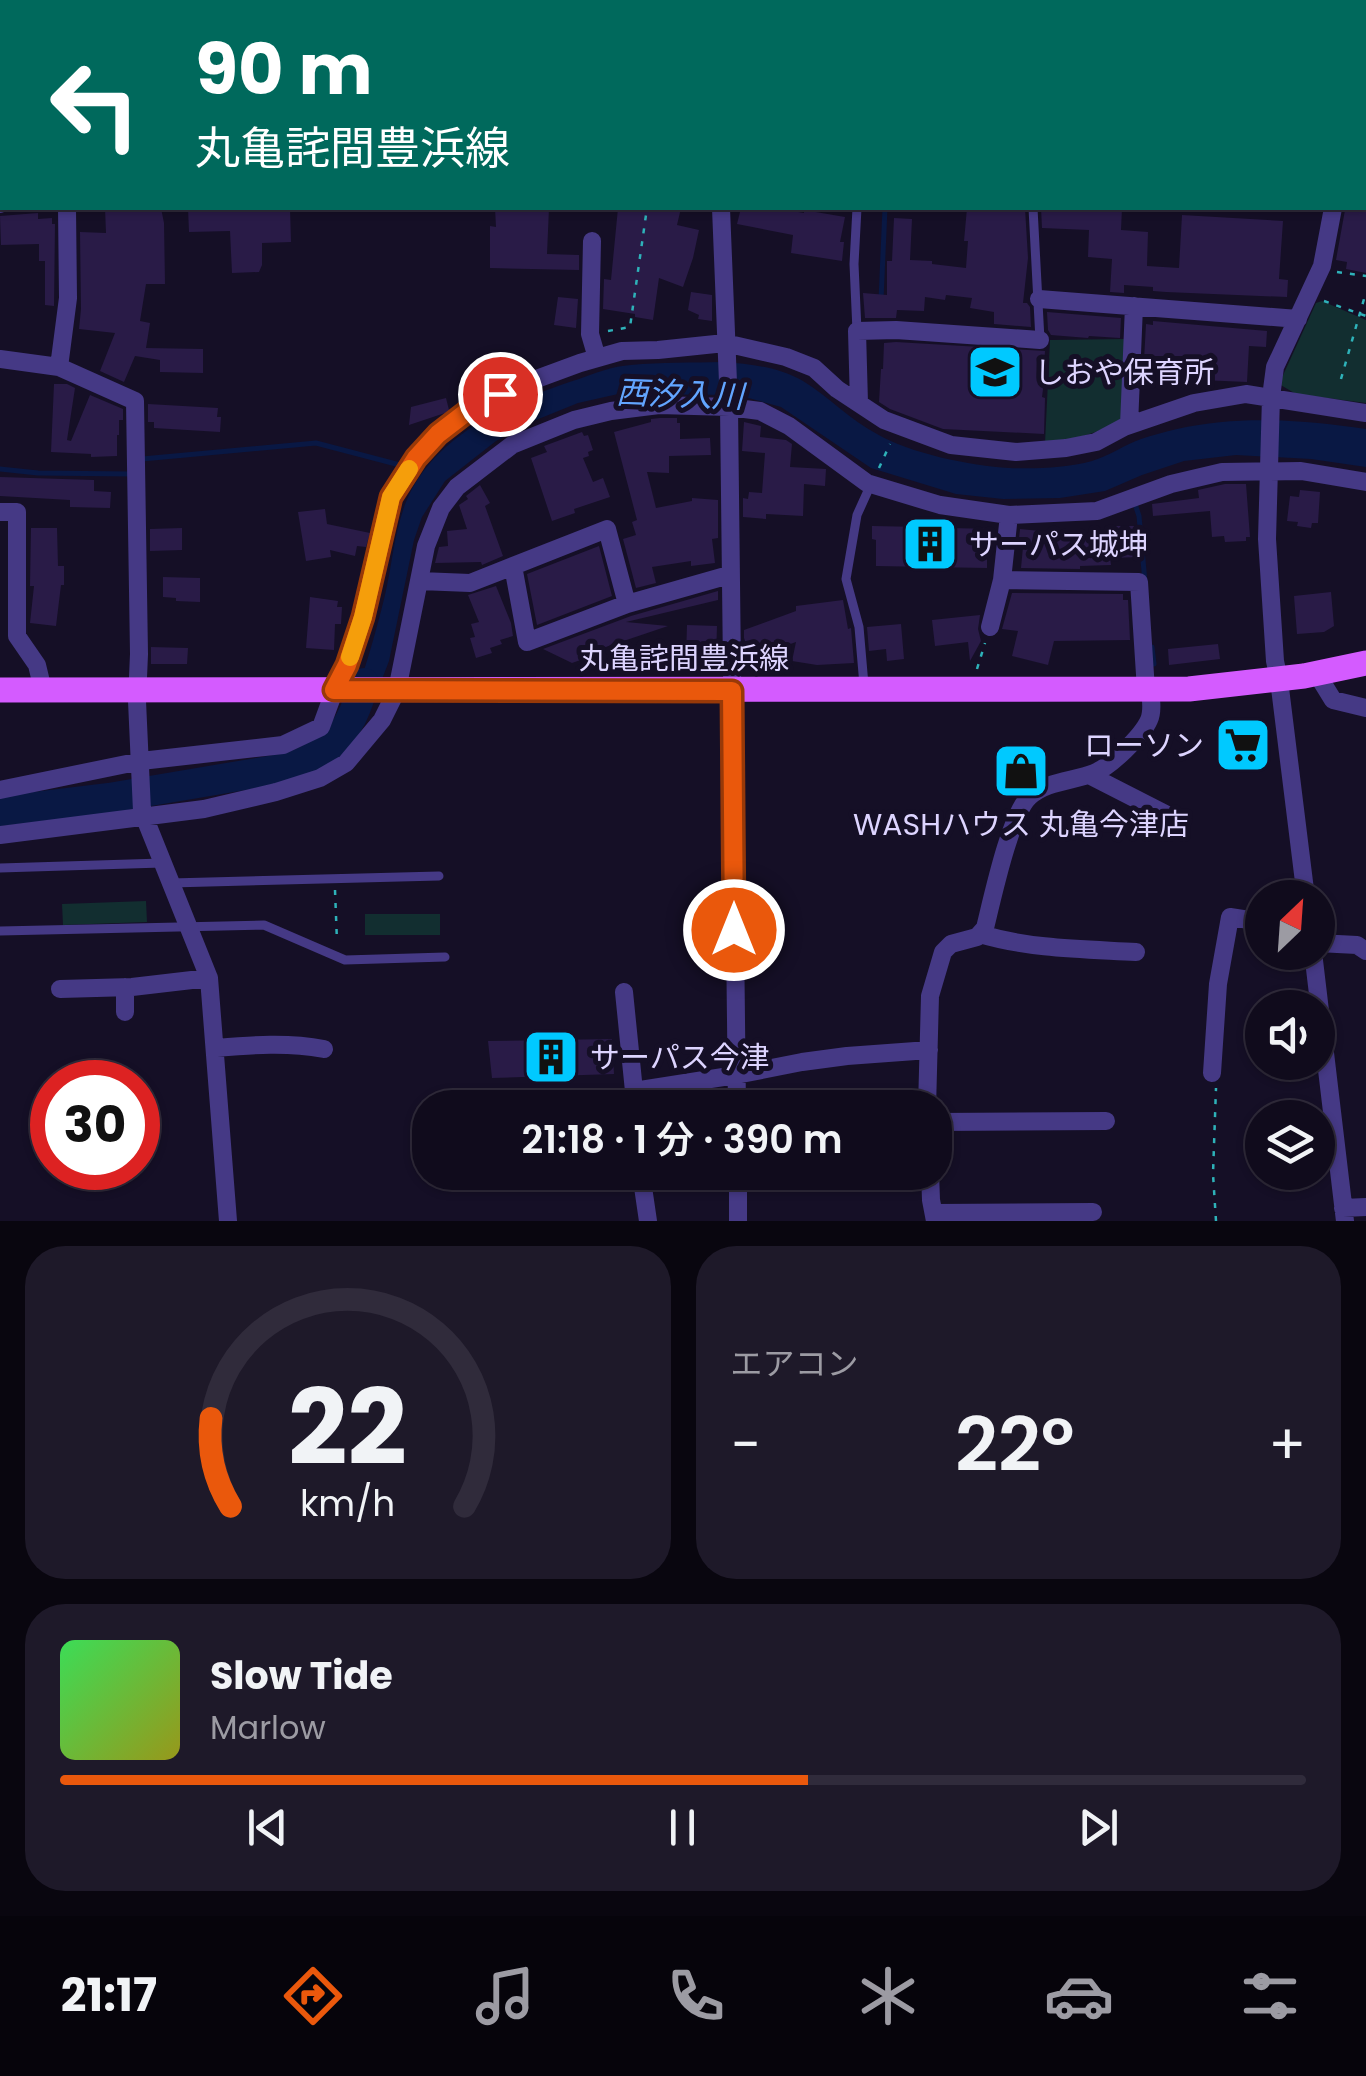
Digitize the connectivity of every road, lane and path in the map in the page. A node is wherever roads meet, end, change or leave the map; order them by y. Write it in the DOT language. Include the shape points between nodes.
graph roads {
  1 [pos="68,210"];
  2 [pos="648,210"];
  3 [pos="721,210"];
  4 [pos="857,210"];
  5 [pos="1033,210"];
  6 [pos="1333,210"];
  7 [pos="592,242"];
  8 [pos="1320,269"];
  9 [pos="1366,276"];
  10 [pos="1366,292"];
  11 [pos="1308,296"];
  12 [pos="1039,299"];
  13 [pos="1134,306"];
  14 [pos="1360,314"];
  15 [pos="1366,316"];
  16 [pos="1298,319"];
  17 [pos="857,330"];
  18 [pos="590,334"];
  19 [pos="1040,340"];
  20 [pos="726,347"];
  21 [pos="597,358"];
  22 [pos="0,360"];
  23 [pos="59,367"];
  24 [pos="1341,378"];
  25 [pos="1270,402"];
  26 [pos="859,403"];
  27 [pos="729,404"];
  28 [pos="1366,413"];
  29 [pos="900,424"];
  30 [pos="1130,426"];
  31 [pos="1268,471"];
  32 [pos="1366,482"];
  33 [pos="871,484"];
  34 [pos="0,512"];
  35 [pos="1009,515"];
  36 [pos="513,566"];
  37 [pos="8,570"];
  38 [pos="729,576"];
  39 [pos="1002,580"];
  40 [pos="420,581"];
  41 [pos="627,604"];
  42 [pos="990,627"];
  43 [pos="1366,664"];
  44 [pos="977,670"];
  45 [pos="1317,674"];
  46 [pos="1280,680"];
  47 [pos="138,689"];
  48 [pos="340,689"];
  49 [pos="0,690"];
  50 [pos="43,690"];
  51 [pos="396,690"];
  52 [pos="1148,690"];
  53 [pos="732,691"];
  54 [pos="865,691"];
  55 [pos="1366,708"];
  56 [pos="140,760"];
  57 [pos="1088,775"];
  58 [pos="0,790"];
  59 [pos="143,814"];
  60 [pos="1182,822"];
  61 [pos="0,834"];
  62 [pos="163,863"];
  63 [pos="0,868"];
  64 [pos="440,876"];
  65 [pos="334,879"];
  66 [pos="1304,880"];
  67 [pos="171,883"];
  68 [pos="1245,919"];
  69 [pos="189,926"];
  70 [pos="0,932"];
  71 [pos="980,934"];
  72 [pos="1335,944"];
  73 [pos="1366,951"];
  74 [pos="1136,952"];
  75 [pos="338,957"];
  76 [pos="445,957"];
  77 [pos="1314,970"];
  78 [pos="209,978"];
  79 [pos="124,987"];
  80 [pos="60,989"];
  81 [pos="624,992"];
  82 [pos="125,1012"];
  83 [pos="215,1048"];
  84 [pos="324,1049"];
  85 [pos="928,1050"];
  86 [pos="1212,1073"];
  87 [pos="736,1076"];
  88 [pos="736,1090"];
  89 [pos="927,1090"];
  90 [pos="1106,1121"];
  91 [pos="952,1122"];
  92 [pos="643,1190"];
  93 [pos="738,1190"];
  94 [pos="931,1190"];
  95 [pos="1366,1206"];
  96 [pos="1093,1211"];
  97 [pos="1344,1214"];
  98 [pos="935,1217"];
  99 [pos="1019,1217"];
  100 [pos="228,1221"];
  101 [pos="648,1221"];
  102 [pos="738,1221"];
  103 [pos="1216,1221"];
  1 -- 23 [label="street" via="68,298"];
  2 -- 18 [label="path" via="630,328"];
  3 -- 20 [label="street"];
  4 -- 17 [label="lane"];
  5 -- 12 [label="lane"];
  6 -- 8 [label="street"];
  7 -- 18 [label="street"];
  8 -- 9 [label="path"];
  8 -- 11 [label="street"];
  10 -- 14 [label="path"];
  11 -- 14 [label="path"];
  11 -- 16 [label="street"];
  12 -- 13 [label="street"];
  12 -- 19 [label="lane"];
  13 -- 16 [label="street"];
  13 -- 30 [label="street"];
  14 -- 15 [label="path"];
  14 -- 24 [label="path"];
  16 -- 25 [label="street" via="1274,367"];
  17 -- 19 [label="street"];
  17 -- 26 [label="street"];
  18 -- 21 [label="street"];
  20 -- 21 [label="street"];
  20 -- 26 [label="street" via="814,368"];
  20 -- 27 [label="street"];
  21 -- 48 [label="street" via="477,404 416,458 391,497"];
  22 -- 23 [label="street"];
  23 -- 47 [label="street" via="135,400"];
  25 -- 28 [label="street"];
  25 -- 30 [label="street" via="1246,394 1194,403"];
  25 -- 31 [label="street"];
  26 -- 29 [label="street"];
  27 -- 33 [label="street" via="788,426"];
  27 -- 38 [label="street"];
  27 -- 40 [label="street" via="611,411 512,446 457,487 441,508"];
  29 -- 30 [label="street" via="951,445 1016,452 1096,442"];
  29 -- 33 [label="path"];
  31 -- 32 [label="street"];
  31 -- 35 [label="street" via="1222,472 1097,510"];
  31 -- 46 [label="street"];
  33 -- 35 [label="street" via="940,505"];
  33 -- 54 [label="lane" via="857,515 846,578"];
  34 -- 37 [label="street" via="18,512"];
  35 -- 39 [label="street"];
  36 -- 40 [label="street" via="470,582"];
  36 -- 41 [label="street" via="607,529"];
  36 -- 41 [label="street" via="526,642"];
  37 -- 50 [label="street" via="16,636"];
  38 -- 41 [label="street"];
  38 -- 53 [label="street"];
  39 -- 42 [label="street"];
  39 -- 52 [label="street" via="1139,582"];
  40 -- 51 [label="street"];
  42 -- 44 [label="path"];
  43 -- 45 [label="main road, 丸亀詫間豊浜線"];
  45 -- 46 [label="main road, 丸亀詫間豊浜線"];
  45 -- 55 [label="street" via="1334,700"];
  46 -- 52 [label="main road, 丸亀詫間豊浜線"];
  46 -- 66 [label="street"];
  47 -- 48 [label="main road, 丸亀詫間豊浜線"];
  47 -- 50 [label="main road, 丸亀詫間豊浜線"];
  47 -- 56 [label="street"];
  48 -- 51 [label="main road, 丸亀詫間豊浜線"];
  48 -- 56 [label="street" via="320,727 283,745"];
  49 -- 50 [label="main road, 丸亀詫間豊浜線"];
  51 -- 53 [label="main road, 丸亀詫間豊浜線"];
  51 -- 59 [label="street" via="382,720 346,763 320,778 204,810"];
  52 -- 54 [label="main road, 丸亀詫間豊浜線"];
  52 -- 57 [label="street" via="1149,721 1114,760"];
  53 -- 54 [label="main road, 丸亀詫間豊浜線"];
  53 -- 87 [label="street"];
  56 -- 58 [label="street"];
  56 -- 59 [label="street"];
  57 -- 60 [label="street"];
  57 -- 71 [label="street" via="1045,787 1018,813"];
  59 -- 61 [label="street"];
  59 -- 62 [label="street"];
  62 -- 63 [label="lane"];
  62 -- 67 [label="street"];
  64 -- 65 [label="lane"];
  65 -- 67 [label="lane"];
  65 -- 75 [label="path"];
  67 -- 69 [label="street"];
  68 -- 86 [label="street" via="1230,917"];
  69 -- 70 [label="lane"];
  69 -- 75 [label="lane" via="264,925"];
  69 -- 78 [label="street"];
  71 -- 74 [label="street" via="1059,956"];
  71 -- 85 [label="street" via="944,952 930,996"];
  72 -- 73 [label="street"];
  75 -- 76 [label="lane"];
  77 -- 97 [label="street"];
  78 -- 79 [label="street"];
  78 -- 83 [label="street"];
  79 -- 80 [label="street"];
  79 -- 82 [label="street"];
  81 -- 87 [label="street" via="634,1091"];
  83 -- 84 [label="street"];
  83 -- 100 [label="street"];
  85 -- 87 [label="street" via="802,1062"];
  85 -- 89 [label="street"];
  86 -- 103 [label="path"];
  87 -- 88 [label="street"];
  90 -- 91 [label="street"];
  92 -- 101 [label="street"];
  93 -- 102 [label="street"];
  94 -- 98 [label="street"];
  95 -- 97 [label="street"];
  96 -- 99 [label="street"];
  98 -- 99 [label="street"];
}
